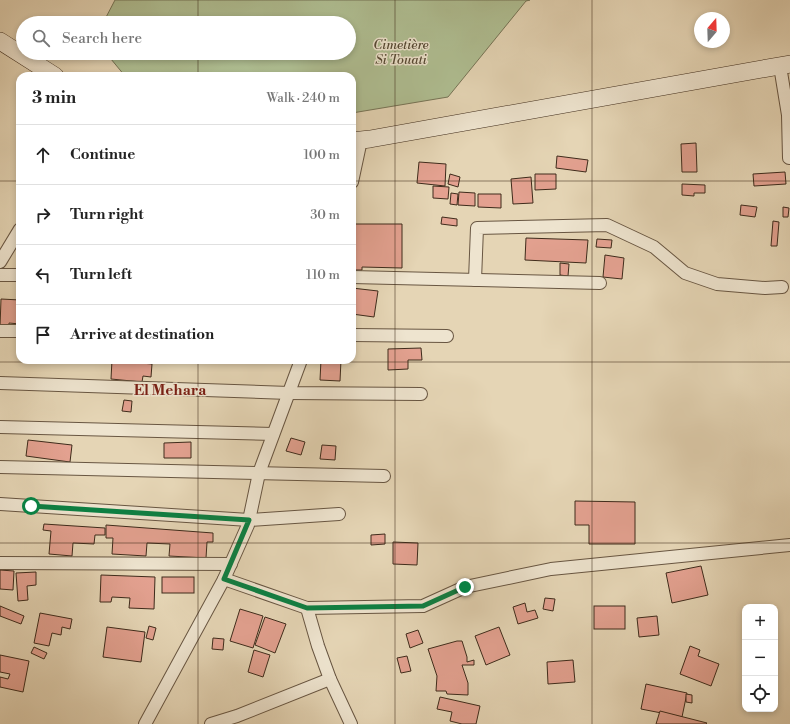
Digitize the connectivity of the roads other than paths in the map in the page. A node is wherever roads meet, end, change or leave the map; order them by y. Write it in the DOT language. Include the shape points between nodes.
graph roads {
  1 [pos="0,41"];
  2 [pos="16,51"];
  3 [pos="30,60"];
  4 [pos="785,65"];
  5 [pos="49,72"];
  6 [pos="356,140"];
  7 [pos="790,158"];
  8 [pos="16,236"];
  9 [pos="0,262"];
  10 [pos="0,275"];
  11 [pos="16,275"];
  12 [pos="356,277"];
  13 [pos="476,280"];
  14 [pos="600,283"];
  15 [pos="782,287"];
  16 [pos="0,331"];
  17 [pos="16,331"];
  18 [pos="356,335"];
  19 [pos="447,336"];
  20 [pos="300,364"];
  21 [pos="0,383"];
  22 [pos="289,394"];
  23 [pos="421,394"];
  24 [pos="0,427"];
  25 [pos="273,434"];
  26 [pos="0,467"];
  27 [pos="259,473"];
  28 [pos="384,476"];
  29 [pos="0,504"];
  30 [pos="339,514"];
  31 [pos="249,520"];
  32 [pos="790,545"];
  33 [pos="0,563"];
  34 [pos="231,564"];
  35 [pos="224,579"];
  36 [pos="307,608"];
  37 [pos="330,680"];
  38 [pos="145,724"];
  39 [pos="211,724"];
  40 [pos="351,724"];
  1 -- 2 [label="main road"];
  3 -- 5 [label="main road"];
  4 -- 6 [label="main road"];
  4 -- 7 [label="street"];
  8 -- 9 [label="street"];
  10 -- 11 [label="street"];
  12 -- 13 [label="street"];
  13 -- 14 [label="street"];
  13 -- 15 [label="street" via="477,228 607,225 654,246 685,273 716,284"];
  16 -- 17 [label="street"];
  18 -- 19 [label="street"];
  20 -- 22 [label="street"];
  21 -- 22 [label="street"];
  22 -- 23 [label="street"];
  22 -- 25 [label="street"];
  24 -- 25 [label="street"];
  25 -- 27 [label="street"];
  26 -- 27 [label="street"];
  27 -- 28 [label="street"];
  27 -- 31 [label="street"];
  29 -- 31 [label="street"];
  30 -- 31 [label="street"];
  31 -- 34 [label="street"];
  32 -- 36 [label="street" via="551,569 465,587 423,606"];
  33 -- 34 [label="street"];
  34 -- 35 [label="street"];
  35 -- 36 [label="street"];
  35 -- 38 [label="street"];
  36 -- 37 [label="street"];
  37 -- 39 [label="street"];
  37 -- 40 [label="street"];
}
